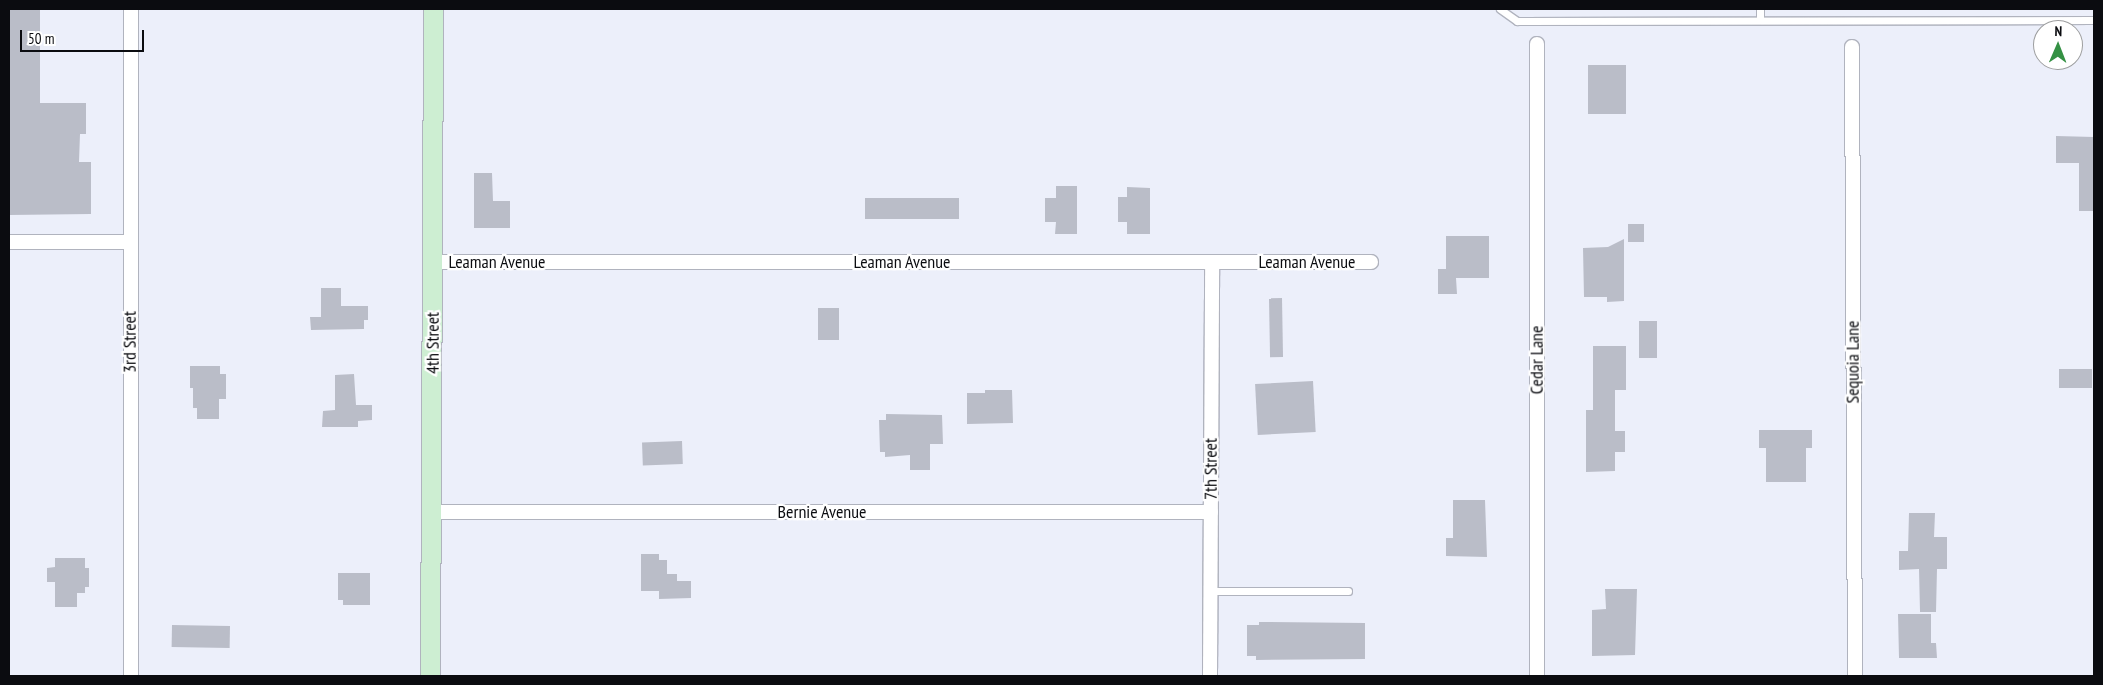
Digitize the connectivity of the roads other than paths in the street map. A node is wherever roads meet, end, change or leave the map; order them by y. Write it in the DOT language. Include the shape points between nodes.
graph roads {
  1 [pos="131,9"];
  2 [pos="433,9"];
  3 [pos="1500,9"];
  4 [pos="1760,9"];
  5 [pos="1760,20"];
  6 [pos="2094,20"];
  7 [pos="1537,44"];
  8 [pos="1852,47"];
  9 [pos="9,242"];
  10 [pos="130,242"];
  11 [pos="434,262"];
  12 [pos="1212,262"];
  13 [pos="1371,262"];
  14 [pos="432,512"];
  15 [pos="1211,512"];
  16 [pos="1210,591"];
  17 [pos="1348,591"];
  18 [pos="131,676"];
  19 [pos="430,676"];
  20 [pos="1210,676"];
  21 [pos="1537,676"];
  22 [pos="1855,676"];
  1 -- 10 [label="street, 3rd Street"];
  2 -- 11 [label="street, 4th Street"];
  3 -- 5 [label="lane" via="1517,21"];
  4 -- 5 [label="lane"];
  5 -- 6 [label="lane"];
  7 -- 21 [label="street, Cedar Lane"];
  8 -- 22 [label="street, Sequoia Lane"];
  9 -- 10 [label="street"];
  10 -- 18 [label="street, 3rd Street"];
  11 -- 12 [label="street, Leaman Avenue"];
  11 -- 14 [label="street, 4th Street"];
  12 -- 13 [label="street, Leaman Avenue"];
  12 -- 15 [label="street, 7th Street"];
  14 -- 15 [label="street, Bernie Avenue"];
  14 -- 19 [label="street, 4th Street"];
  15 -- 16 [label="street, 7th Street"];
  16 -- 17 [label="lane"];
  16 -- 20 [label="street, 7th Street"];
}
